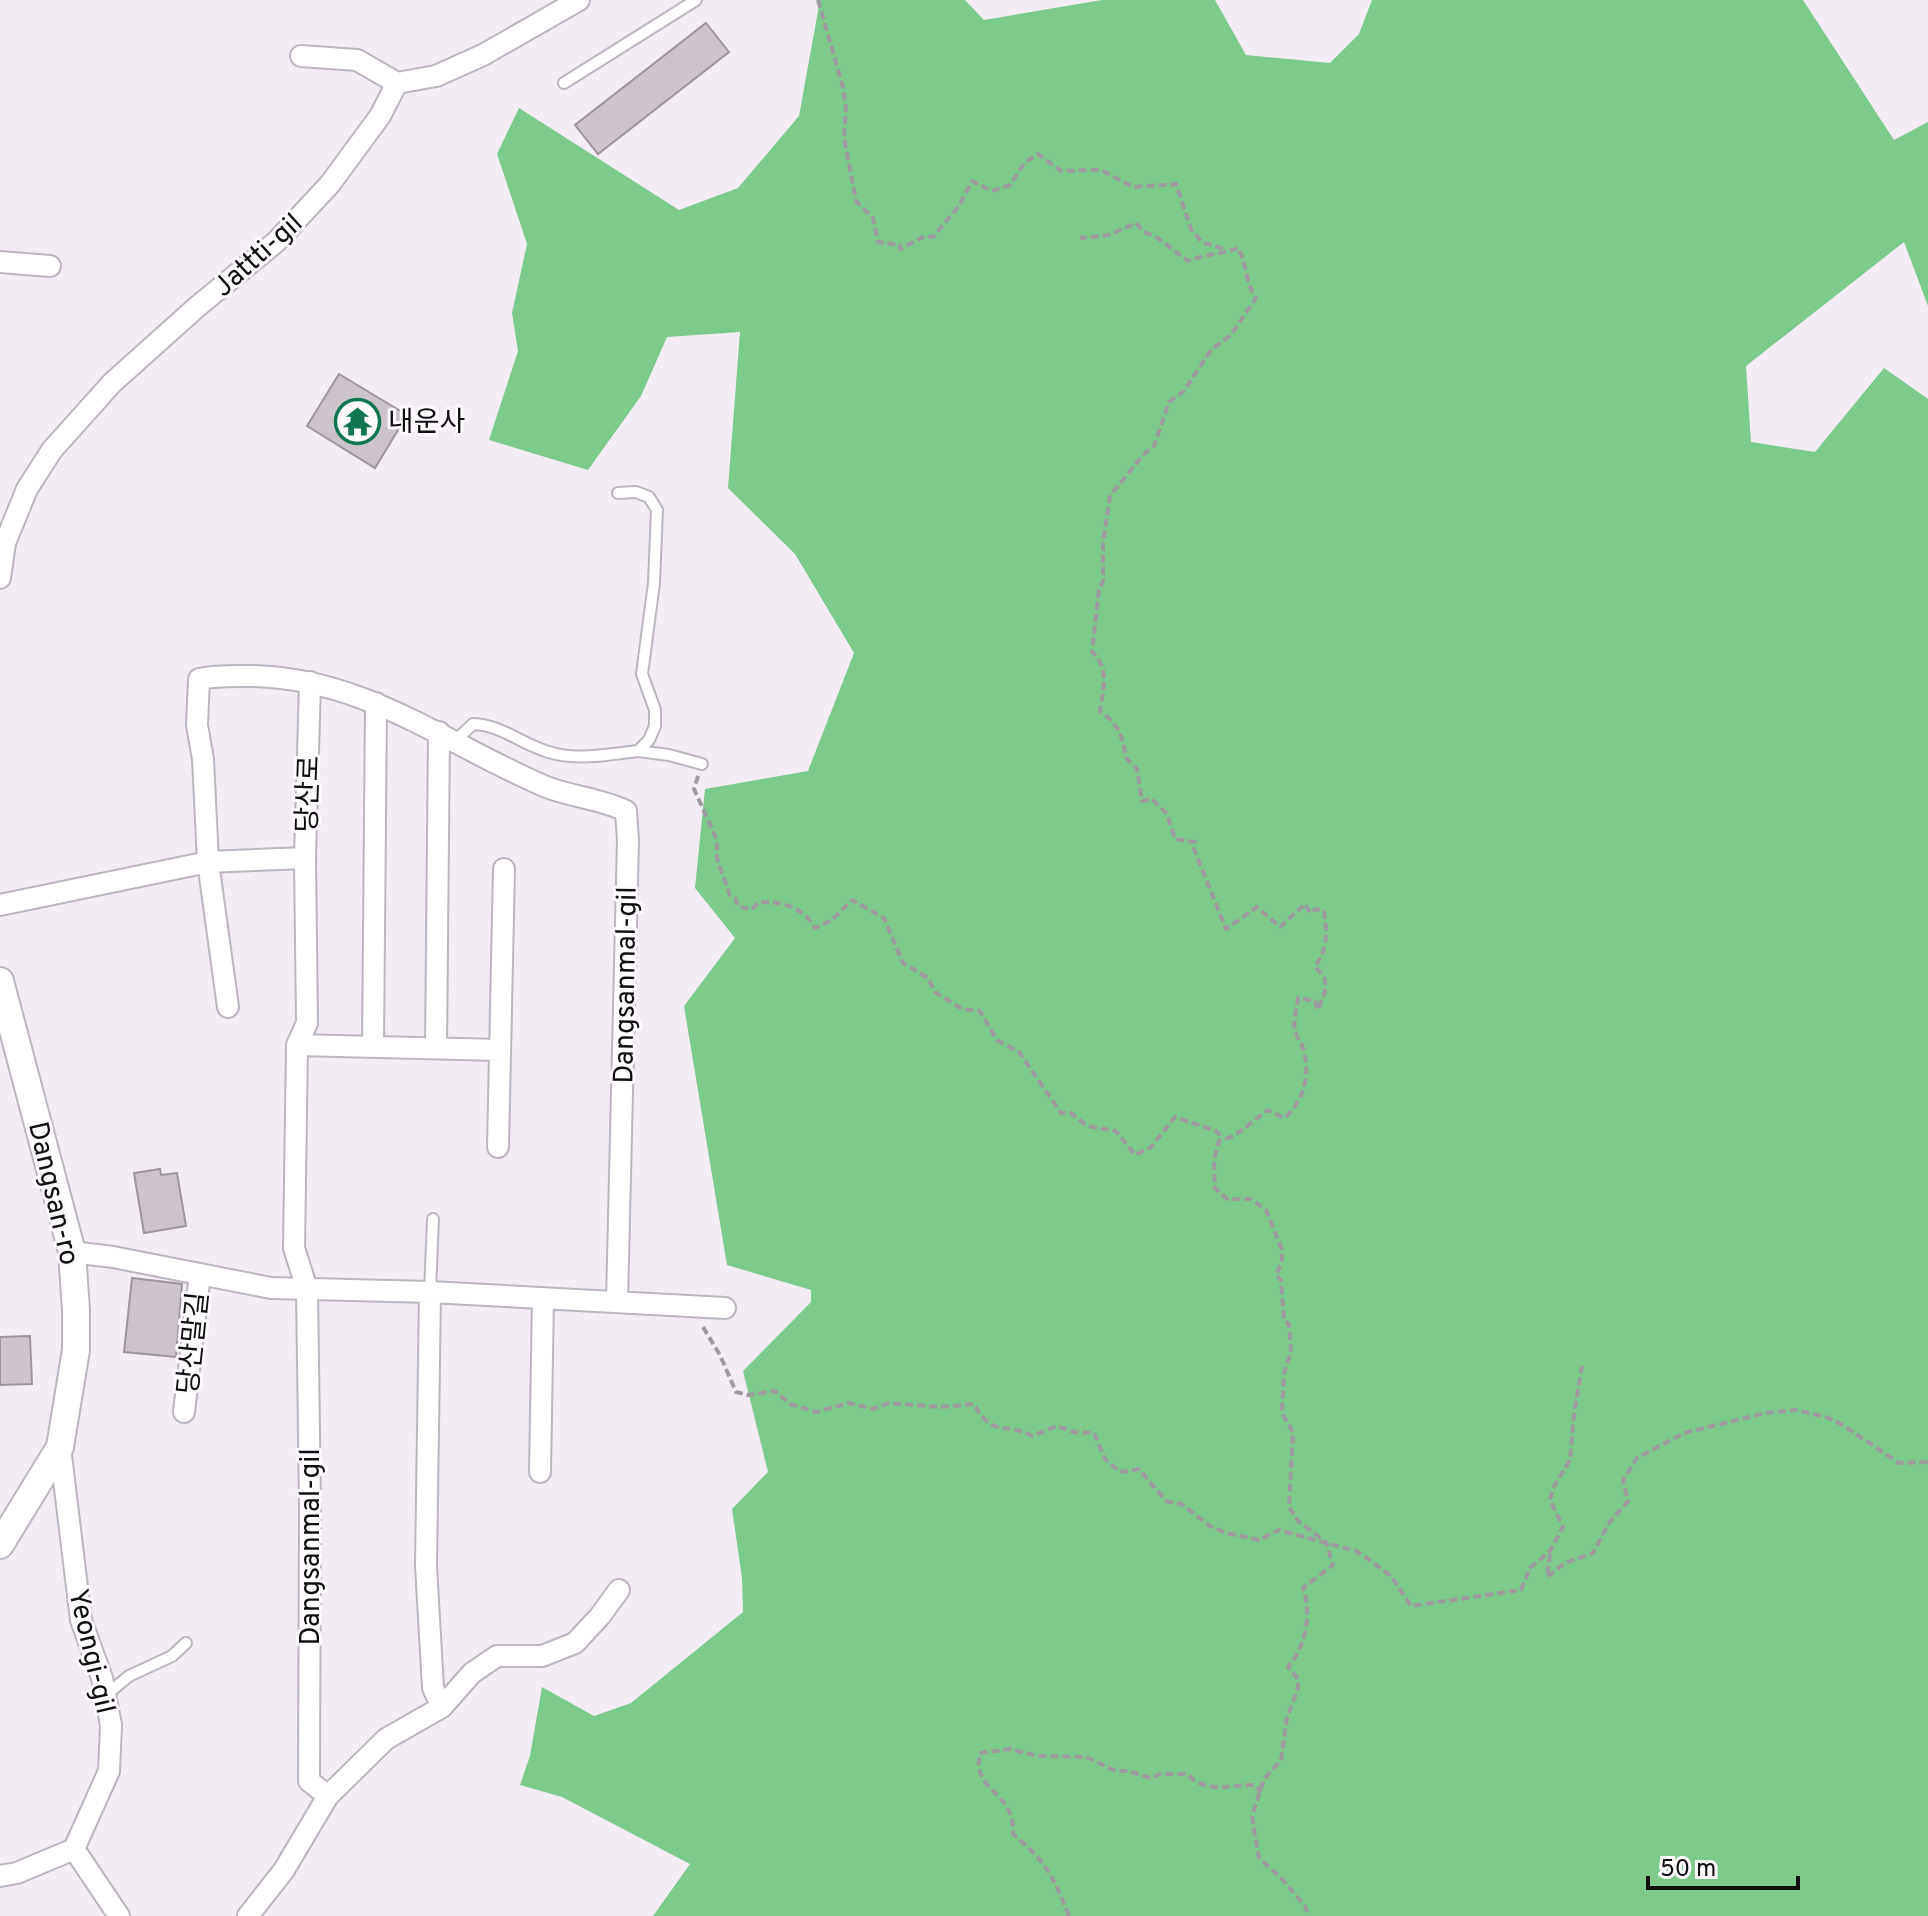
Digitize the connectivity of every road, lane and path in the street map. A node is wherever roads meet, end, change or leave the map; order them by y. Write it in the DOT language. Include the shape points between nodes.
graph roads {
  1 [pos="579,0"];
  2 [pos="696,0"];
  3 [pos="818,0"];
  4 [pos="301,56"];
  5 [pos="397,83"];
  6 [pos="564,83"];
  7 [pos="1083,235"];
  8 [pos="1226,250"];
  9 [pos="0,262"];
  10 [pos="50,266"];
  11 [pos="618,493"];
  12 [pos="0,578"];
  13 [pos="310,682"];
  14 [pos="376,703"];
  15 [pos="447,736"];
  16 [pos="638,751"];
  17 [pos="702,764"];
  18 [pos="305,858"];
  19 [pos="208,862"];
  20 [pos="504,869"];
  21 [pos="0,905"];
  22 [pos="0,981"];
  23 [pos="228,1007"];
  24 [pos="5,1016"];
  25 [pos="297,1045"];
  26 [pos="373,1047"];
  27 [pos="436,1048"];
  28 [pos="500,1050"];
  29 [pos="1225,1139"];
  30 [pos="498,1147"];
  31 [pos="433,1219"];
  32 [pos="72,1252"];
  33 [pos="200,1274"];
  34 [pos="307,1289"];
  35 [pos="430,1292"];
  36 [pos="543,1298"];
  37 [pos="617,1302"];
  38 [pos="692,1306"];
  39 [pos="725,1308"];
  40 [pos="1582,1366"];
  41 [pos="184,1412"];
  42 [pos="60,1447"];
  43 [pos="1928,1462"];
  44 [pos="540,1472"];
  45 [pos="1326,1542"];
  46 [pos="0,1545"];
  47 [pos="1550,1551"];
  48 [pos="619,1590"];
  49 [pos="186,1643"];
  50 [pos="106,1695"];
  51 [pos="442,1707"];
  52 [pos="1261,1792"];
  53 [pos="328,1796"];
  54 [pos="74,1849"];
  55 [pos="0,1876"];
  56 [pos="119,1916"];
  57 [pos="248,1916"];
  58 [pos="1069,1916"];
  59 [pos="1309,1916"];
  1 -- 5 [label="street" via="483,55 436,76"];
  2 -- 6 [label="lane"];
  3 -- 8 [label="path" via="843,87 844,138 856,201 873,218 878,242 900,249 933,237 972,181 992,191 1010,185 1025,162 1038,154 1061,171 1101,170 1133,187 1176,184 1191,229 1202,242"];
  4 -- 5 [label="street" via="357,60"];
  5 -- 12 [label="street, Jattti-gil" via="380,116 298,219 112,383 52,450 27,489 5,543"];
  7 -- 8 [label="path" via="1109,235 1136,223 1188,261"];
  8 -- 29 [label="path" via="1238,248 1245,257 1247,284 1256,298 1231,335 1211,350 1184,391 1169,402 1154,446 1110,496 1091,643 1105,673 1100,711 1120,732 1127,759 1137,769 1142,801 1152,799 1167,814 1175,839 1195,842 1226,929 1257,907 1280,927 1305,904 1310,913 1324,911 1324,955 1315,966 1325,979 1325,992 1318,1010 1315,1001 1298,998 1294,1027 1303,1048 1303,1096 1284,1118 1268,1110"];
  9 -- 10 [label="street"];
  11 -- 16 [label="lane" via="649,497 657,510 642,674 655,726"];
  13 -- 14 [label="street"];
  13 -- 18 [label="street, 당산로"];
  13 -- 19 [label="street" via="283,677 199,679 197,725"];
  14 -- 15 [label="street"];
  14 -- 26 [label="street"];
  15 -- 16 [label="lane" via="473,724 489,724 554,754"];
  15 -- 27 [label="street"];
  15 -- 37 [label="street, Dangsanmal-gil" via="546,787 626,811"];
  16 -- 17 [label="lane"];
  17 -- 29 [label="path" via="694,789 738,906 751,910 759,902 781,902 807,914 815,928 852,900 884,918 903,963 928,978 935,992 962,1009 980,1011 997,1040 1019,1052 1061,1113 1071,1113 1087,1126 1116,1131 1135,1155 1151,1147 1175,1117"];
  18 -- 19 [label="street, 당산로"];
  18 -- 25 [label="street" via="307,1023"];
  19 -- 21 [label="street, 당산로"];
  19 -- 23 [label="street"];
  20 -- 28 [label="street"];
  22 -- 24 [label="street, Dangsan-ro"];
  24 -- 32 [label="street, Dangsan-ro"];
  25 -- 26 [label="street"];
  25 -- 34 [label="street, Dangsanmal-gil" via="294,1248"];
  26 -- 27 [label="street"];
  27 -- 28 [label="street"];
  28 -- 30 [label="street"];
  29 -- 45 [label="path" via="1219,1141 1214,1160 1215,1188 1227,1199 1251,1199 1266,1210 1282,1250 1276,1275 1291,1334 1282,1413 1293,1432 1289,1507"];
  31 -- 35 [label="lane"];
  32 -- 33 [label="street"];
  32 -- 42 [label="street, Dangsan-ro" via="76,1350"];
  33 -- 34 [label="street" via="271,1288"];
  33 -- 41 [label="street, 당산말길"];
  34 -- 35 [label="street"];
  34 -- 53 [label="street, Dangsanmal-gil" via="309,1781"];
  35 -- 36 [label="street"];
  35 -- 51 [label="street" via="426,1566 433,1688"];
  36 -- 37 [label="street"];
  36 -- 44 [label="street"];
  37 -- 38 [label="street"];
  38 -- 39 [label="street"];
  38 -- 45 [label="path" via="736,1392 775,1391 790,1404 816,1412 849,1403 873,1409 889,1403 974,1404 983,1420 1000,1430 1032,1436 1057,1426 1094,1433 1105,1459 1120,1472 1139,1469 1166,1501 1181,1504 1210,1526 1259,1540 1279,1530"];
  40 -- 47 [label="path" via="1570,1460 1550,1500 1563,1527"];
  42 -- 46 [label="street, Dangsan-ro"];
  42 -- 50 [label="street, Yeongi-gil" via="81,1620"];
  43 -- 47 [label="path" via="1899,1463 1841,1424 1796,1410 1720,1422 1684,1433 1637,1458 1623,1480 1628,1501 1593,1553 1565,1563 1547,1577"];
  45 -- 47 [label="path" via="1356,1551 1391,1576 1411,1606 1521,1590 1530,1568"];
  45 -- 52 [label="path" via="1333,1565 1303,1588 1308,1615 1297,1656 1288,1667 1298,1688 1281,1760 1264,1779"];
  48 -- 51 [label="street" via="575,1643 542,1656 497,1656 472,1673"];
  49 -- 50 [label="lane"];
  50 -- 54 [label="street, Yeongi-gil" via="109,1771"];
  51 -- 53 [label="street" via="386,1739"];
  52 -- 58 [label="path" via="1254,1785 1213,1788 1197,1784 1187,1774 1151,1778 1116,1771 1086,1757 1038,1756 1010,1749 980,1753 978,1770 1004,1800 1013,1834 1038,1855 1053,1877"];
  52 -- 59 [label="path" via="1252,1816 1259,1858"];
  53 -- 57 [label="street" via="284,1870"];
  54 -- 55 [label="street"];
  54 -- 56 [label="street"];
}
